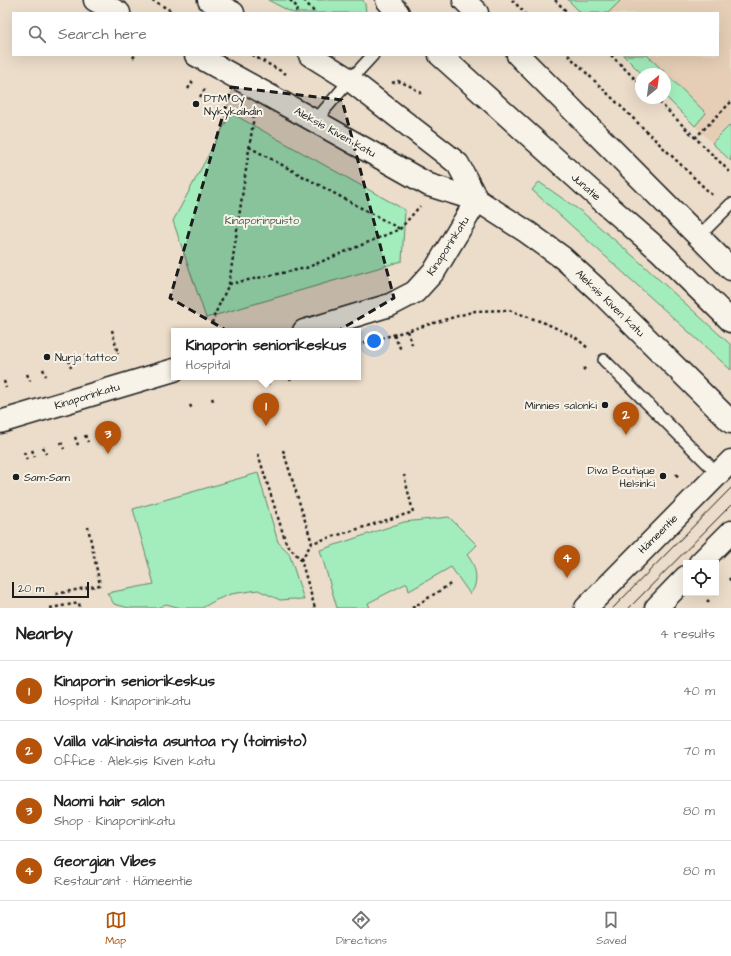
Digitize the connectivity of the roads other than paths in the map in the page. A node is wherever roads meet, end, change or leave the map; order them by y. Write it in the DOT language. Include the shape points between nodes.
graph roads {
  1 [pos="95,0"];
  2 [pos="209,0"];
  3 [pos="387,0"];
  4 [pos="464,0"];
  5 [pos="117,12"];
  6 [pos="231,12"];
  7 [pos="397,12"];
  8 [pos="476,12"];
  9 [pos="198,56"];
  10 [pos="312,56"];
  11 [pos="372,56"];
  12 [pos="441,56"];
  13 [pos="519,56"];
  14 [pos="350,80"];
  15 [pos="315,121"];
  16 [pos="477,200"];
  17 [pos="728,206"];
  18 [pos="698,237"];
  19 [pos="731,269"];
  20 [pos="731,321"];
  21 [pos="314,328"];
  22 [pos="604,360"];
  23 [pos="171,371"];
  24 [pos="0,422"];
  25 [pos="731,422"];
  26 [pos="724,467"];
  27 [pos="731,532"];
  28 [pos="703,560"];
  29 [pos="683,580"];
  30 [pos="586,608"];
  31 [pos="656,608"];
  1 -- 5 [label="street"];
  2 -- 6 [label="street"];
  3 -- 7 [label="street"];
  4 -- 8 [label="street"];
  9 -- 15 [label="street, Aleksis Kiven katu"];
  10 -- 14 [label="street, Aleksis Kiven katu"];
  11 -- 14 [label="lane"];
  12 -- 20 [label="street, Junatie" via="660,251"];
  13 -- 18 [label="street"];
  14 -- 15 [label="lane"];
  14 -- 16 [label="street, Aleksis Kiven katu" via="458,164"];
  15 -- 16 [label="street, Aleksis Kiven katu" via="429,185"];
  16 -- 21 [label="street, Kinaporinkatu" via="435,270 415,292 390,305"];
  16 -- 25 [label="street, Aleksis Kiven katu" via="563,258"];
  17 -- 18 [label="lane"];
  18 -- 19 [label="street"];
  22 -- 26 [label="lane"];
  23 -- 24 [label="street, Kinaporinkatu"];
  26 -- 30 [label="street, Hämeentie"];
  27 -- 28 [label="street"];
  29 -- 31 [label="street"];
}
